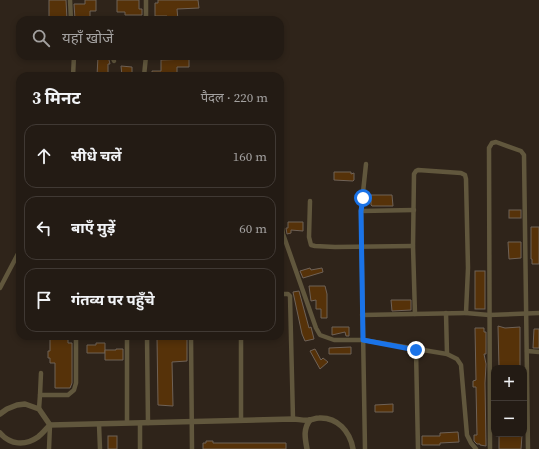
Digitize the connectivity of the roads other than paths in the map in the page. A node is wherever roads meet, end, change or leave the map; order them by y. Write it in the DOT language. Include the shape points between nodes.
graph roads {
  1 [pos="70,0"];
  2 [pos="146,0"];
  3 [pos="71,16"];
  4 [pos="146,16"];
  5 [pos="74,60"];
  6 [pos="146,60"];
  7 [pos="73,72"];
  8 [pos="144,72"];
  9 [pos="366,164"];
  10 [pos="310,201"];
  11 [pos="414,210"];
  12 [pos="361,211"];
  13 [pos="284,237"];
  14 [pos="413,246"];
  15 [pos="362,247"];
  16 [pos="16,258"];
  17 [pos="0,288"];
  18 [pos="284,294"];
  19 [pos="446,313"];
  20 [pos="466,313"];
  21 [pos="526,313"];
  22 [pos="539,313"];
  23 [pos="415,314"];
  24 [pos="362,315"];
  25 [pos="489,315"];
  26 [pos="76,340"];
  27 [pos="127,340"];
  28 [pos="147,340"];
  29 [pos="191,340"];
  30 [pos="241,340"];
  31 [pos="363,340"];
  32 [pos="416,350"];
  33 [pos="527,351"];
  34 [pos="539,352"];
  35 [pos="447,354"];
  36 [pos="41,373"];
  37 [pos="40,395"];
  38 [pos="39,409"];
  39 [pos="0,414"];
  40 [pos="293,419"];
  41 [pos="241,420"];
  42 [pos="310,420"];
  43 [pos="192,421"];
  44 [pos="127,423"];
  45 [pos="140,423"];
  46 [pos="148,423"];
  47 [pos="99,424"];
  48 [pos="50,425"];
  49 [pos="0,433"];
  50 [pos="49,449"];
  51 [pos="100,449"];
  52 [pos="140,449"];
  53 [pos="192,449"];
  54 [pos="307,449"];
  55 [pos="353,449"];
  56 [pos="365,449"];
  57 [pos="418,449"];
  58 [pos="476,449"];
  59 [pos="490,449"];
  60 [pos="528,449"];
  1 -- 3 [label="street"];
  2 -- 4 [label="street"];
  5 -- 7 [label="street"];
  6 -- 8 [label="street"];
  9 -- 12 [label="street"];
  10 -- 15 [label="street" via="311,245"];
  11 -- 12 [label="street"];
  11 -- 14 [label="street"];
  11 -- 20 [label="street" via="416,171 464,174 468,268"];
  12 -- 15 [label="street"];
  13 -- 31 [label="street" via="320,335 334,340"];
  14 -- 15 [label="street"];
  14 -- 23 [label="street"];
  15 -- 24 [label="street"];
  16 -- 17 [label="street"];
  18 -- 40 [label="street" via="290,296"];
  19 -- 20 [label="street"];
  19 -- 23 [label="street"];
  19 -- 35 [label="street"];
  20 -- 25 [label="street"];
  21 -- 22 [label="street"];
  21 -- 25 [label="street"];
  21 -- 25 [label="street" via="524,155 521,151 496,142 489,148"];
  21 -- 33 [label="street"];
  23 -- 24 [label="street"];
  24 -- 31 [label="street"];
  25 -- 59 [label="street"];
  26 -- 37 [label="street" via="74,390 68,395"];
  27 -- 44 [label="street"];
  28 -- 46 [label="street"];
  29 -- 43 [label="street"];
  30 -- 41 [label="street"];
  31 -- 32 [label="street"];
  31 -- 56 [label="street"];
  32 -- 35 [label="street"];
  32 -- 57 [label="street"];
  33 -- 34 [label="street"];
  33 -- 60 [label="street"];
  35 -- 58 [label="street" via="457,359 461,365 467,435"];
  36 -- 37 [label="street"];
  37 -- 38 [label="street"];
  38 -- 39 [label="street" via="24,404"];
  38 -- 48 [label="street"];
  40 -- 41 [label="street"];
  40 -- 42 [label="street"];
  41 -- 43 [label="street"];
  42 -- 54 [label="street" via="304,437"];
  42 -- 55 [label="street" via="325,418 341,425 351,439"];
  43 -- 46 [label="street"];
  43 -- 53 [label="street"];
  44 -- 45 [label="street"];
  44 -- 47 [label="street"];
  45 -- 46 [label="street"];
  45 -- 52 [label="street"];
  47 -- 48 [label="street"];
  47 -- 51 [label="street"];
  48 -- 49 [label="street" via="38,437 20,443 11,442"];
  48 -- 50 [label="street"];
}
